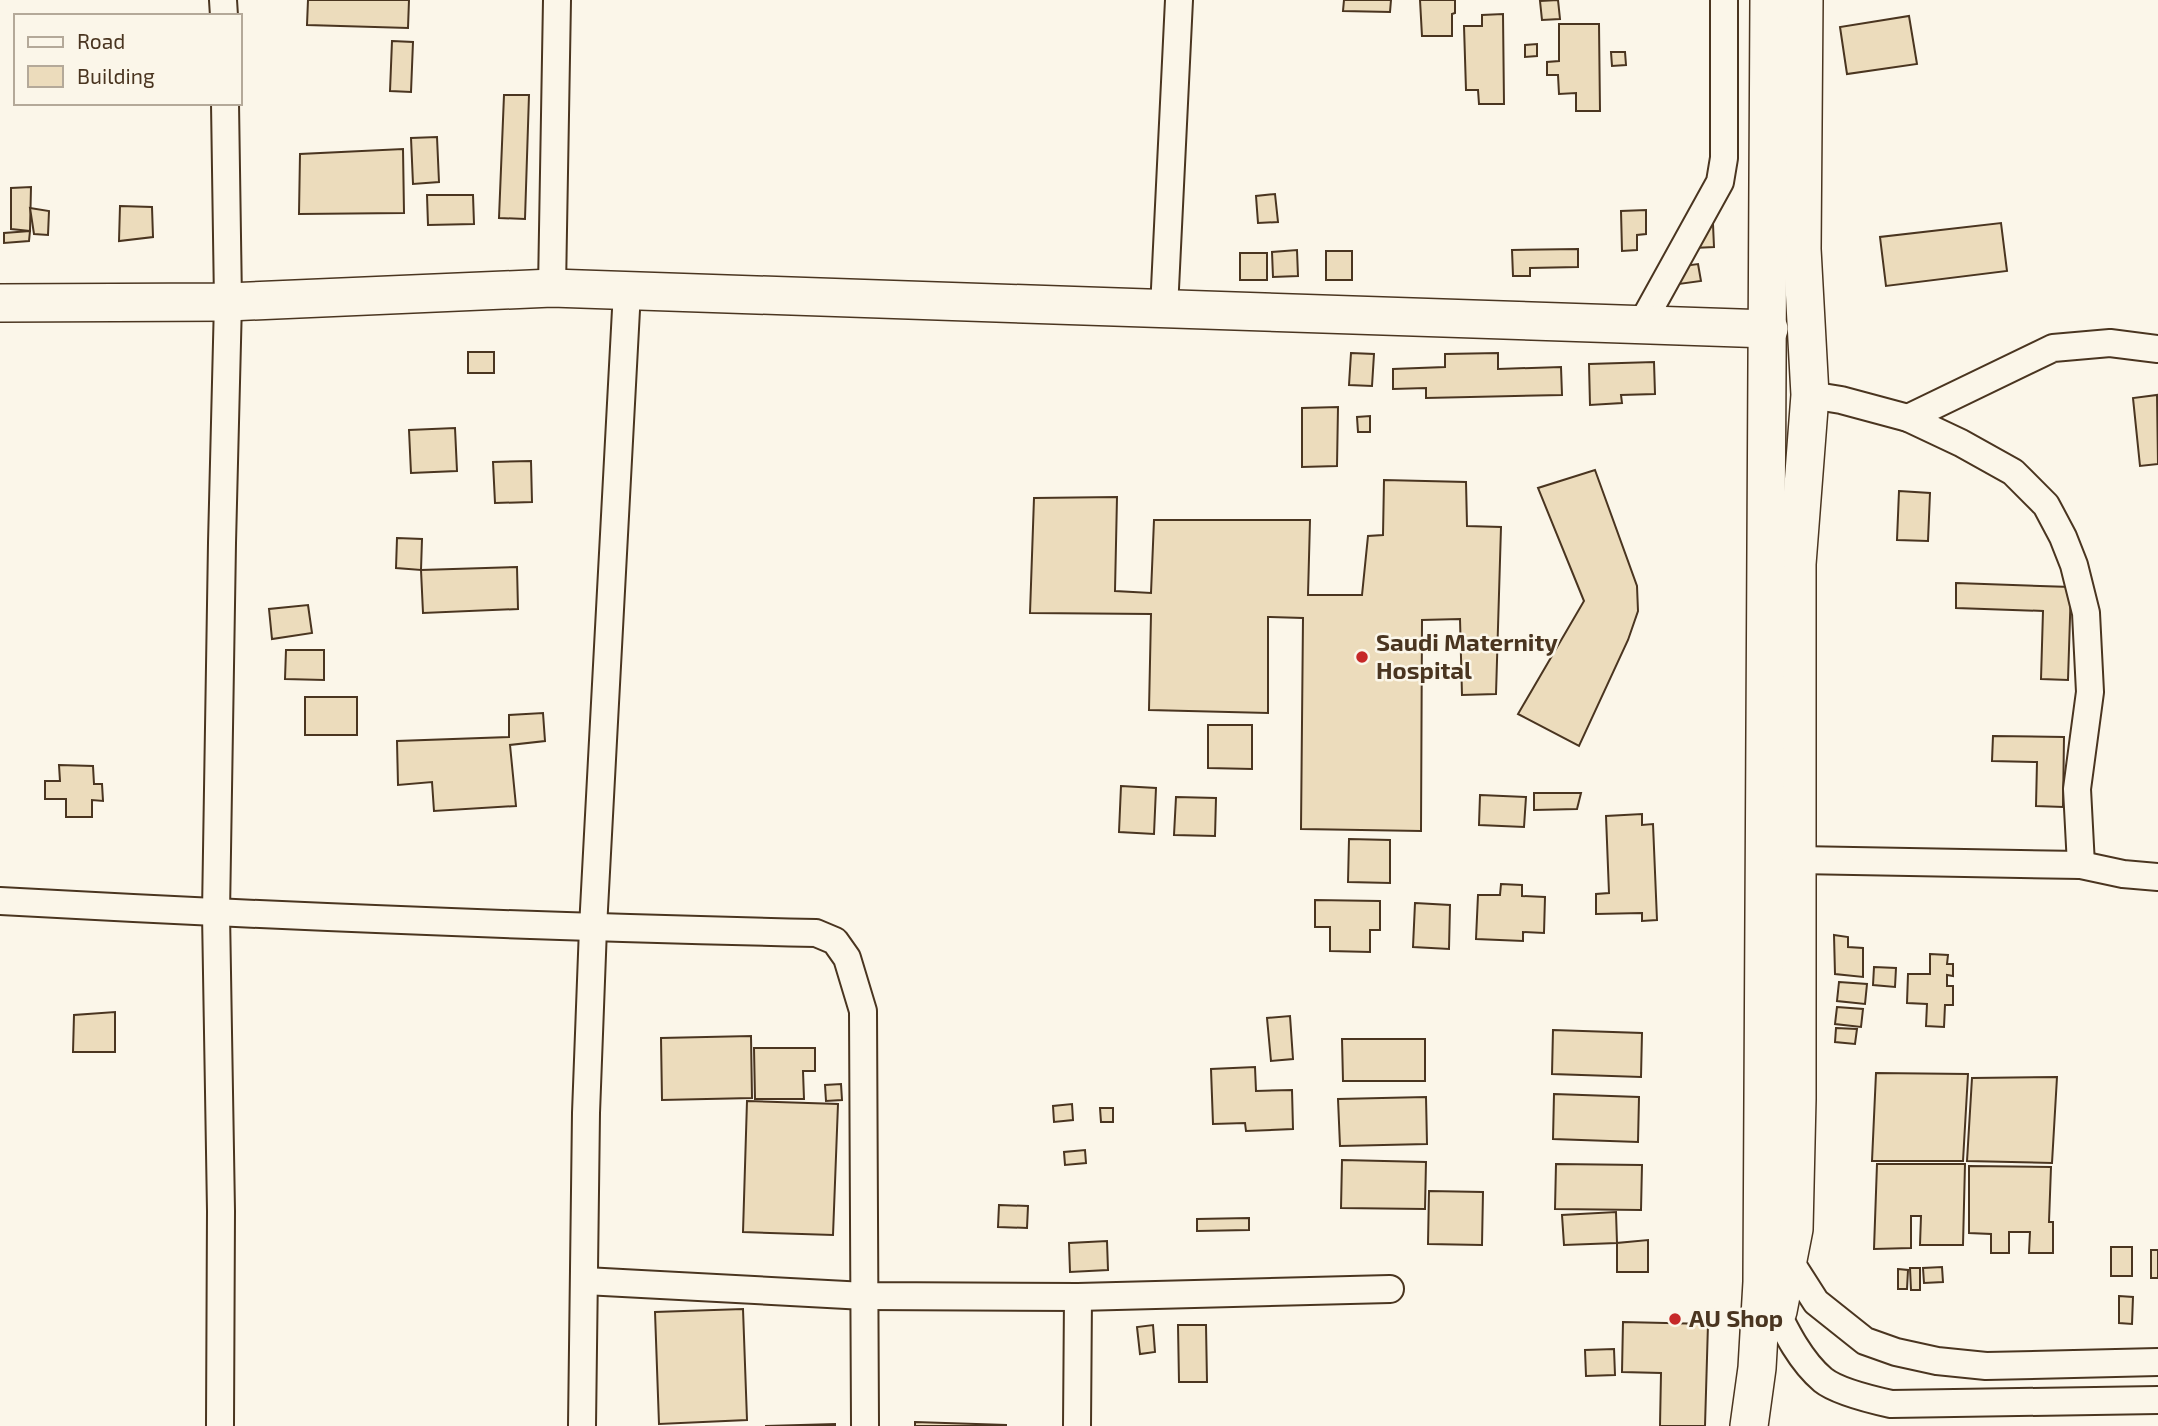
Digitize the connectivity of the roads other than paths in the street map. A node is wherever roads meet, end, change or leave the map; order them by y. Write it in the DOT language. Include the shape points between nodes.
graph roads {
  1 [pos="557,0"];
  2 [pos="1179,0"];
  3 [pos="1724,0"];
  4 [pos="1804,0"];
  5 [pos="1769,14"];
  6 [pos="1724,33"];
  7 [pos="225,105"];
  8 [pos="552,288"];
  9 [pos="627,291"];
  10 [pos="228,302"];
  11 [pos="0,303"];
  12 [pos="1164,309"];
  13 [pos="1641,324"];
  14 [pos="1769,329"];
  15 [pos="2158,349"];
  16 [pos="1810,395"];
  17 [pos="1908,418"];
  18 [pos="1782,564"];
  19 [pos="1798,860"];
  20 [pos="2081,865"];
  21 [pos="2158,877"];
  22 [pos="0,901"];
  23 [pos="216,913"];
  24 [pos="593,928"];
  25 [pos="1780,1099"];
  26 [pos="1762,1227"];
  27 [pos="1789,1258"];
  28 [pos="585,1281"];
  29 [pos="1390,1289"];
  30 [pos="865,1296"];
  31 [pos="1078,1297"];
  32 [pos="1770,1298"];
  33 [pos="2158,1362"];
  34 [pos="2158,1400"];
  35 [pos="220,1426"];
  36 [pos="582,1426"];
  37 [pos="865,1426"];
  38 [pos="1077,1426"];
  39 [pos="1749,1426"];
  1 -- 8 [label="street"];
  2 -- 12 [label="street"];
  3 -- 6 [label="street"];
  4 -- 16 [label="street" via="1802,249"];
  5 -- 6 [label="street"];
  5 -- 14 [label="street"];
  6 -- 13 [label="street" via="1720,182"];
  7 -- 10 [label="street"];
  8 -- 9 [label="street"];
  8 -- 10 [label="street"];
  9 -- 12 [label="street"];
  9 -- 24 [label="street"];
  10 -- 11 [label="street"];
  10 -- 23 [label="street"];
  12 -- 13 [label="street"];
  13 -- 14 [label="street"];
  14 -- 18 [label="street"];
  15 -- 17 [label="street" via="2110,343 2053,348"];
  16 -- 17 [label="street"];
  16 -- 18 [label="street"];
  17 -- 20 [label="street" via="2013,472 2046,505 2074,565 2086,613 2090,692 2077,789"];
  18 -- 19 [label="street"];
  18 -- 25 [label="street"];
  19 -- 20 [label="street"];
  19 -- 25 [label="street"];
  20 -- 21 [label="street"];
  22 -- 23 [label="street"];
  23 -- 24 [label="street"];
  23 -- 35 [label="street"];
  24 -- 28 [label="street"];
  24 -- 30 [label="street" via="816,933 835,940 847,958 863,1011"];
  25 -- 26 [label="street"];
  25 -- 27 [label="street" via="1794,1229"];
  26 -- 27 [label="street"];
  26 -- 32 [label="street"];
  27 -- 32 [label="street"];
  27 -- 33 [label="street" via="1816,1302 1865,1341 1896,1352 1986,1366"];
  28 -- 30 [label="street"];
  28 -- 36 [label="street"];
  29 -- 31 [label="street"];
  30 -- 31 [label="street"];
  30 -- 37 [label="street"];
  31 -- 38 [label="street"];
  32 -- 34 [label="street" via="1800,1353 1825,1381 1861,1397 1891,1404"];
  32 -- 39 [label="street"];
}
